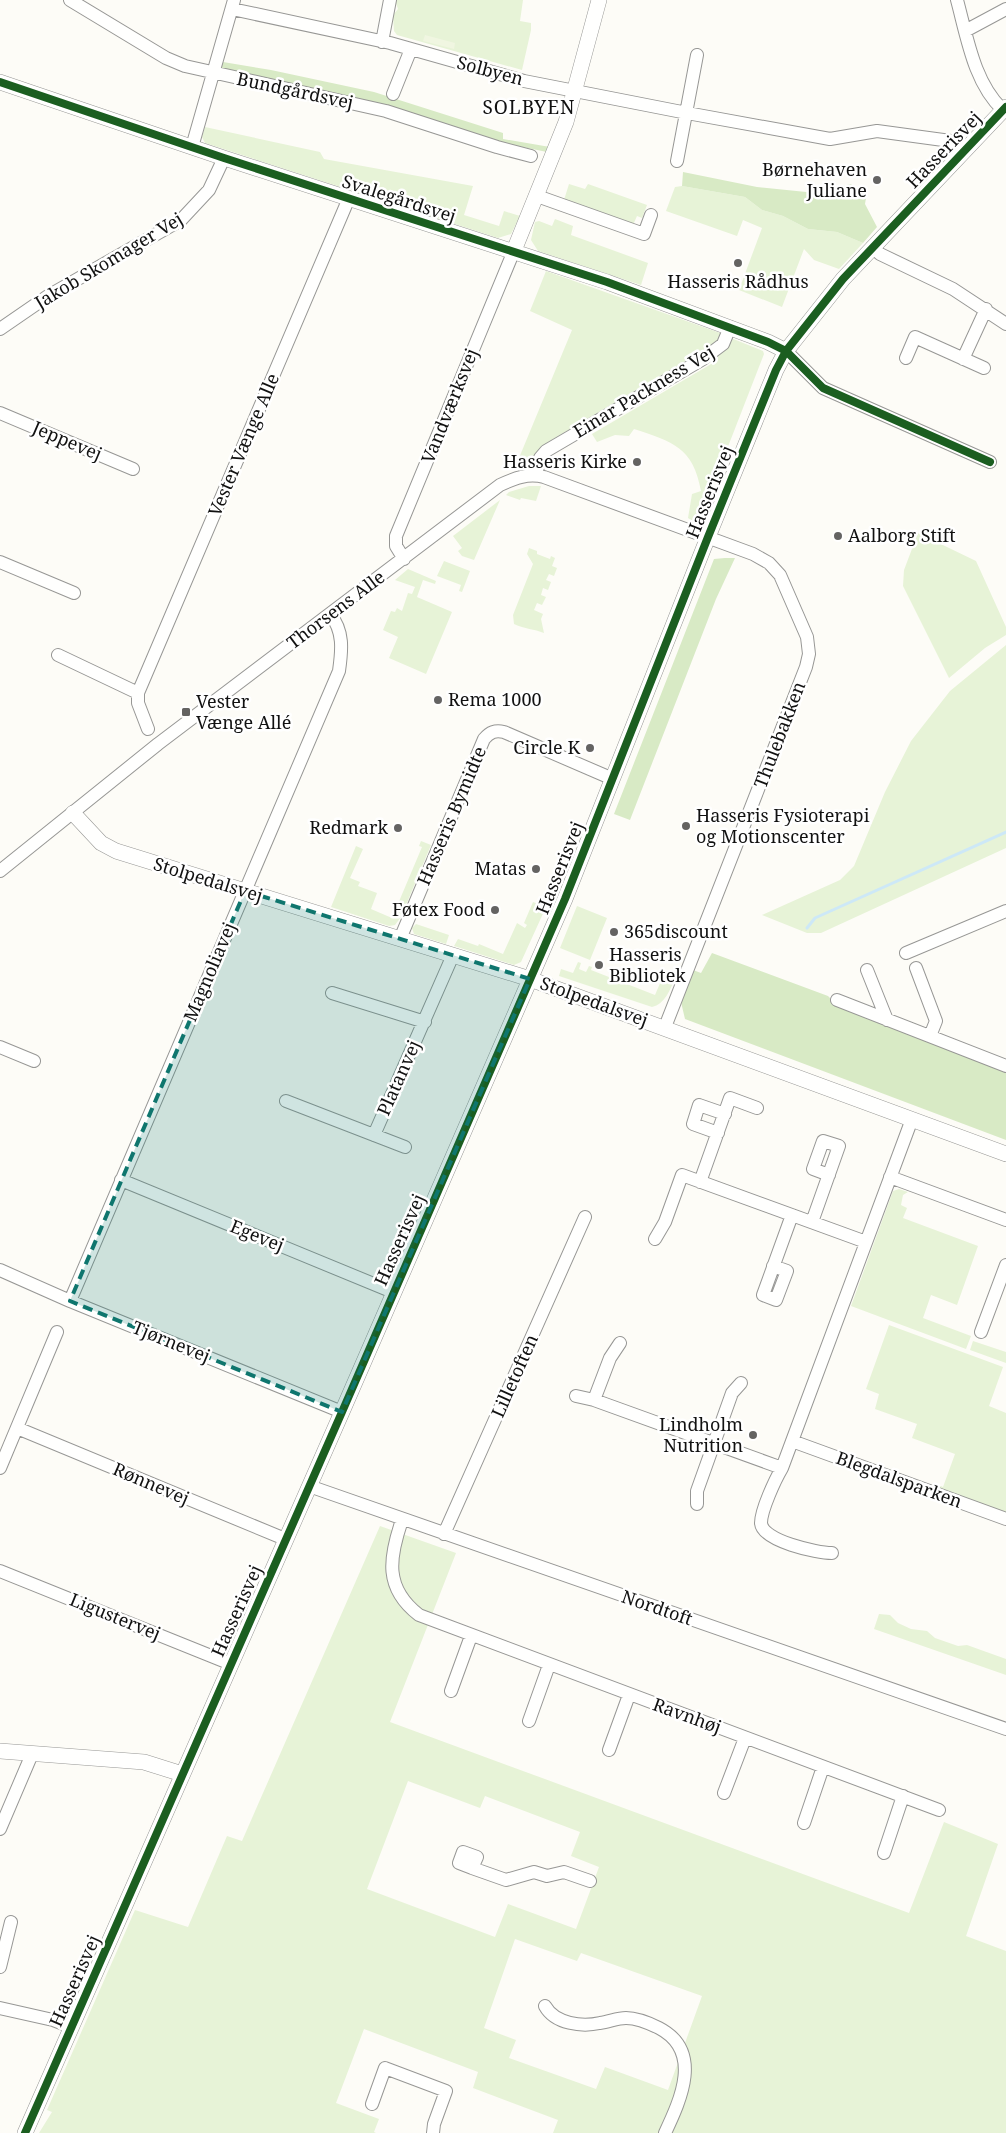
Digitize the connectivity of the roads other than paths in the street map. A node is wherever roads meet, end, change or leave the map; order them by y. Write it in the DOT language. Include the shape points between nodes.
graph roads {
  1 [pos="70,0"];
  2 [pos="390,0"];
  3 [pos="599,0"];
  4 [pos="956,0"];
  5 [pos="233,4"];
  6 [pos="1006,9"];
  7 [pos="965,31"];
  8 [pos="382,42"];
  9 [pos="411,49"];
  10 [pos="697,55"];
  11 [pos="214,74"];
  12 [pos="0,82"];
  13 [pos="574,92"];
  14 [pos="393,94"];
  15 [pos="1004,109"];
  16 [pos="687,113"];
  17 [pos="192,147"];
  18 [pos="965,149"];
  19 [pos="531,156"];
  20 [pos="224,158"];
  21 [pos="677,161"];
  22 [pos="537,196"];
  23 [pos="349,198"];
  24 [pos="651,215"];
  25 [pos="872,247"];
  26 [pos="513,253"];
  27 [pos="986,309"];
  28 [pos="1006,324"];
  29 [pos="730,328"];
  30 [pos="0,329"];
  31 [pos="786,351"];
  32 [pos="906,358"];
  33 [pos="964,359"];
  34 [pos="984,368"];
  35 [pos="0,413"];
  36 [pos="990,462"];
  37 [pos="133,469"];
  38 [pos="536,475"];
  39 [pos="708,537"];
  40 [pos="404,559"];
  41 [pos="0,562"];
  42 [pos="74,593"];
  43 [pos="330,614"];
  44 [pos="58,655"];
  45 [pos="138,693"];
  46 [pos="148,729"];
  47 [pos="613,779"];
  48 [pos="73,813"];
  49 [pos="0,871"];
  50 [pos="245,892"];
  51 [pos="1006,911"];
  52 [pos="400,939"];
  53 [pos="906,953"];
  54 [pos="453,955"];
  55 [pos="916,968"];
  56 [pos="867,970"];
  57 [pos="530,979"];
  58 [pos="332,993"];
  59 [pos="837,1000"];
  60 [pos="887,1020"];
  61 [pos="424,1022"];
  62 [pos="665,1028"];
  63 [pos="930,1036"];
  64 [pos="0,1047"];
  65 [pos="34,1061"];
  66 [pos="1006,1066"];
  67 [pos="286,1101"];
  68 [pos="757,1108"];
  69 [pos="725,1114"];
  70 [pos="912,1119"];
  71 [pos="718,1133"];
  72 [pos="374,1135"];
  73 [pos="405,1147"];
  74 [pos="1006,1154"];
  75 [pos="828,1175"];
  76 [pos="890,1177"];
  77 [pos="121,1180"];
  78 [pos="700,1182"];
  79 [pos="792,1215"];
  80 [pos="585,1217"];
  81 [pos="1006,1220"];
  82 [pos="812,1222"];
  83 [pos="655,1239"];
  84 [pos="866,1242"];
  85 [pos="773,1266"];
  86 [pos="1006,1266"];
  87 [pos="0,1270"];
  88 [pos="393,1292"];
  89 [pos="70,1302"];
  90 [pos="57,1332"];
  91 [pos="981,1332"];
  92 [pos="620,1343"];
  93 [pos="741,1383"];
  94 [pos="576,1396"];
  95 [pos="594,1400"];
  96 [pos="342,1412"];
  97 [pos="17,1428"];
  98 [pos="792,1441"];
  99 [pos="714,1444"];
  100 [pos="0,1468"];
  101 [pos="782,1468"];
  102 [pos="309,1486"];
  103 [pos="697,1504"];
  104 [pos="1006,1519"];
  105 [pos="402,1520"];
  106 [pos="444,1534"];
  107 [pos="285,1539"];
  108 [pos="832,1553"];
  109 [pos="0,1571"];
  110 [pos="471,1636"];
  111 [pos="230,1664"];
  112 [pos="549,1665"];
  113 [pos="451,1690"];
  114 [pos="629,1695"];
  115 [pos="529,1721"];
  116 [pos="1006,1729"];
  117 [pos="745,1738"];
  118 [pos="609,1750"];
  119 [pos="0,1751"];
  120 [pos="32,1754"];
  121 [pos="824,1767"];
  122 [pos="182,1774"];
  123 [pos="724,1793"];
  124 [pos="903,1796"];
  125 [pos="939,1810"];
  126 [pos="804,1823"];
  127 [pos="0,1828"];
  128 [pos="884,1853"];
  129 [pos="472,1868"];
  130 [pos="590,1881"];
  131 [pos="11,1922"];
  132 [pos="0,1967"];
  133 [pos="545,2006"];
  134 [pos="0,2008"];
  135 [pos="71,2027"];
  136 [pos="372,2104"];
  137 [pos="25,2133"];
  138 [pos="433,2133"];
  139 [pos="665,2133"];
  1 -- 11 [label="street, Bundgårdsvej" via="166,58"];
  2 -- 8 [label="street"];
  3 -- 13 [label="street"];
  4 -- 7 [label="street"];
  5 -- 8 [label="street, Solbyen"];
  5 -- 11 [label="street, Solbyen"];
  6 -- 7 [label="street"];
  7 -- 15 [label="street" via="975,65 995,103"];
  8 -- 9 [label="street, Solbyen"];
  9 -- 13 [label="street, Solbyen"];
  9 -- 14 [label="street"];
  10 -- 16 [label="street"];
  11 -- 17 [label="street, Solbyen"];
  11 -- 19 [label="street, Bundgårdsvej" via="386,111"];
  12 -- 17 [label="street, Svalegårdsvej"];
  13 -- 16 [label="street, Solbyen"];
  13 -- 22 [label="street" via="566,122"];
  15 -- 18 [label="street, Hasserisvej"];
  16 -- 18 [label="street, Solbyen" via="830,139 877,131 958,142"];
  16 -- 21 [label="street"];
  17 -- 20 [label="street, Svalegårdsvej"];
  18 -- 25 [label="street, Hasserisvej"];
  20 -- 23 [label="street, Svalegårdsvej"];
  20 -- 30 [label="street, Jakob Skomager Vej" via="209,190 181,220 48,296"];
  22 -- 24 [label="street" via="644,234"];
  22 -- 26 [label="street"];
  23 -- 26 [label="street, Svalegårdsvej"];
  23 -- 45 [label="street, Vester Vænge Alle"];
  25 -- 27 [label="street"];
  25 -- 31 [label="street, Hasserisvej"];
  26 -- 29 [label="street, Svalegårdsvej" via="608,282"];
  26 -- 40 [label="street, Vandværksvej" via="396,536 396,546"];
  27 -- 28 [label="street"];
  27 -- 33 [label="street"];
  29 -- 31 [label="street, Svalegårdsvej"];
  29 -- 38 [label="street, Einar Packness Vej" via="723,344 703,359 546,451 540,458"];
  31 -- 36 [label="street" via="823,388"];
  31 -- 39 [label="street, Hasserisvej"];
  32 -- 33 [label="street" via="915,337"];
  33 -- 34 [label="street"];
  35 -- 37 [label="street, Jeppevej"];
  38 -- 39 [label="street"];
  38 -- 40 [label="street, Thorsens Alle" via="500,485"];
  39 -- 47 [label="street, Hasserisvej"];
  39 -- 62 [label="street, Thulebakken" via="753,554 775,568 807,637 809,654"];
  40 -- 43 [label="street, Thorsens Alle"];
  41 -- 42 [label="street"];
  43 -- 48 [label="street, Thorsens Alle" via="158,744"];
  43 -- 50 [label="street, Magnoliavej" via="340,632 339,671"];
  44 -- 45 [label="street"];
  45 -- 46 [label="street" via="138,703"];
  47 -- 52 [label="street, Hasseris Bymidte" via="504,732 488,734"];
  47 -- 57 [label="street, Hasserisvej"];
  48 -- 49 [label="street, Thorsens Alle"];
  48 -- 50 [label="street, Stolpedalsvej" via="101,843 116,851"];
  50 -- 52 [label="street, Stolpedalsvej"];
  50 -- 77 [label="street, Magnoliavej"];
  51 -- 53 [label="street"];
  52 -- 54 [label="street, Stolpedalsvej"];
  54 -- 57 [label="street, Stolpedalsvej"];
  54 -- 61 [label="street, Platanvej"];
  55 -- 63 [label="street" via="936,1021"];
  56 -- 60 [label="street"];
  57 -- 62 [label="street, Stolpedalsvej"];
  57 -- 88 [label="street, Hasserisvej"];
  58 -- 61 [label="street, Platanvej"];
  59 -- 60 [label="street"];
  60 -- 63 [label="street"];
  61 -- 72 [label="street, Platanvej"];
  62 -- 70 [label="street, Stolpedalsvej"];
  63 -- 66 [label="street"];
  64 -- 65 [label="street"];
  67 -- 72 [label="street, Platanvej"];
  68 -- 69 [label="street" via="730,1098"];
  69 -- 71 [label="street"];
  69 -- 71 [label="street" via="700,1105 697,1111 693,1124"];
  70 -- 74 [label="street, Stolpedalsvej"];
  70 -- 76 [label="street"];
  71 -- 78 [label="street"];
  72 -- 73 [label="street, Platanvej"];
  75 -- 82 [label="street"];
  76 -- 81 [label="street"];
  76 -- 84 [label="street"];
  77 -- 88 [label="street, Egevej"];
  77 -- 89 [label="street, Magnoliavej"];
  78 -- 79 [label="street"];
  78 -- 83 [label="street" via="682,1175 665,1222"];
  79 -- 82 [label="street"];
  79 -- 85 [label="street"];
  80 -- 106 [label="street, Lilletoften"];
  82 -- 84 [label="street"];
  84 -- 98 [label="street"];
  86 -- 91 [label="street"];
  87 -- 89 [label="street, Tjørnevej"];
  88 -- 96 [label="street, Hasserisvej"];
  89 -- 96 [label="street, Tjørnevej"];
  90 -- 97 [label="street"];
  92 -- 95 [label="street" via="610,1358"];
  93 -- 99 [label="street" via="732,1393"];
  94 -- 95 [label="street"];
  95 -- 99 [label="street"];
  96 -- 102 [label="street, Hasserisvej"];
  97 -- 100 [label="street"];
  97 -- 107 [label="street, Rønnevej"];
  98 -- 101 [label="street"];
  98 -- 104 [label="street, Blegdalsparken"];
  99 -- 101 [label="street"];
  99 -- 103 [label="street" via="697,1491"];
  101 -- 108 [label="street" via="762,1515 761,1524 765,1532 816,1553"];
  102 -- 105 [label="street, Nordtoft"];
  102 -- 107 [label="street, Hasserisvej"];
  105 -- 106 [label="street, Nordtoft"];
  105 -- 110 [label="street, Ravnhøj" via="391,1561 393,1581 401,1598 419,1616"];
  106 -- 116 [label="street, Nordtoft"];
  107 -- 111 [label="street, Hasserisvej"];
  109 -- 111 [label="street, Ligustervej"];
  110 -- 112 [label="street, Ravnhøj"];
  110 -- 113 [label="street"];
  111 -- 122 [label="street, Hasserisvej"];
  112 -- 114 [label="street, Ravnhøj"];
  112 -- 115 [label="street"];
  114 -- 117 [label="street, Ravnhøj"];
  114 -- 118 [label="street, Ravnhøj"];
  117 -- 121 [label="street, Ravnhøj"];
  117 -- 123 [label="street, Ravnhøj"];
  119 -- 120 [label="street"];
  120 -- 122 [label="street" via="144,1762"];
  120 -- 127 [label="street"];
  121 -- 124 [label="street, Ravnhøj"];
  121 -- 126 [label="street"];
  122 -- 135 [label="street, Hasserisvej"];
  124 -- 125 [label="street, Ravnhøj"];
  124 -- 128 [label="street"];
  129 -- 130 [label="street" via="506,1880 534,1872 547,1876 564,1872"];
  131 -- 132 [label="street"];
  133 -- 139 [label="street" via="549,2012 571,2023 599,2024 626,2018 640,2020 668,2033 679,2045 686,2077"];
  134 -- 135 [label="street"];
  135 -- 137 [label="street, Hasserisvej"];
  136 -- 138 [label="street" via="385,2068 446,2091"];
}
